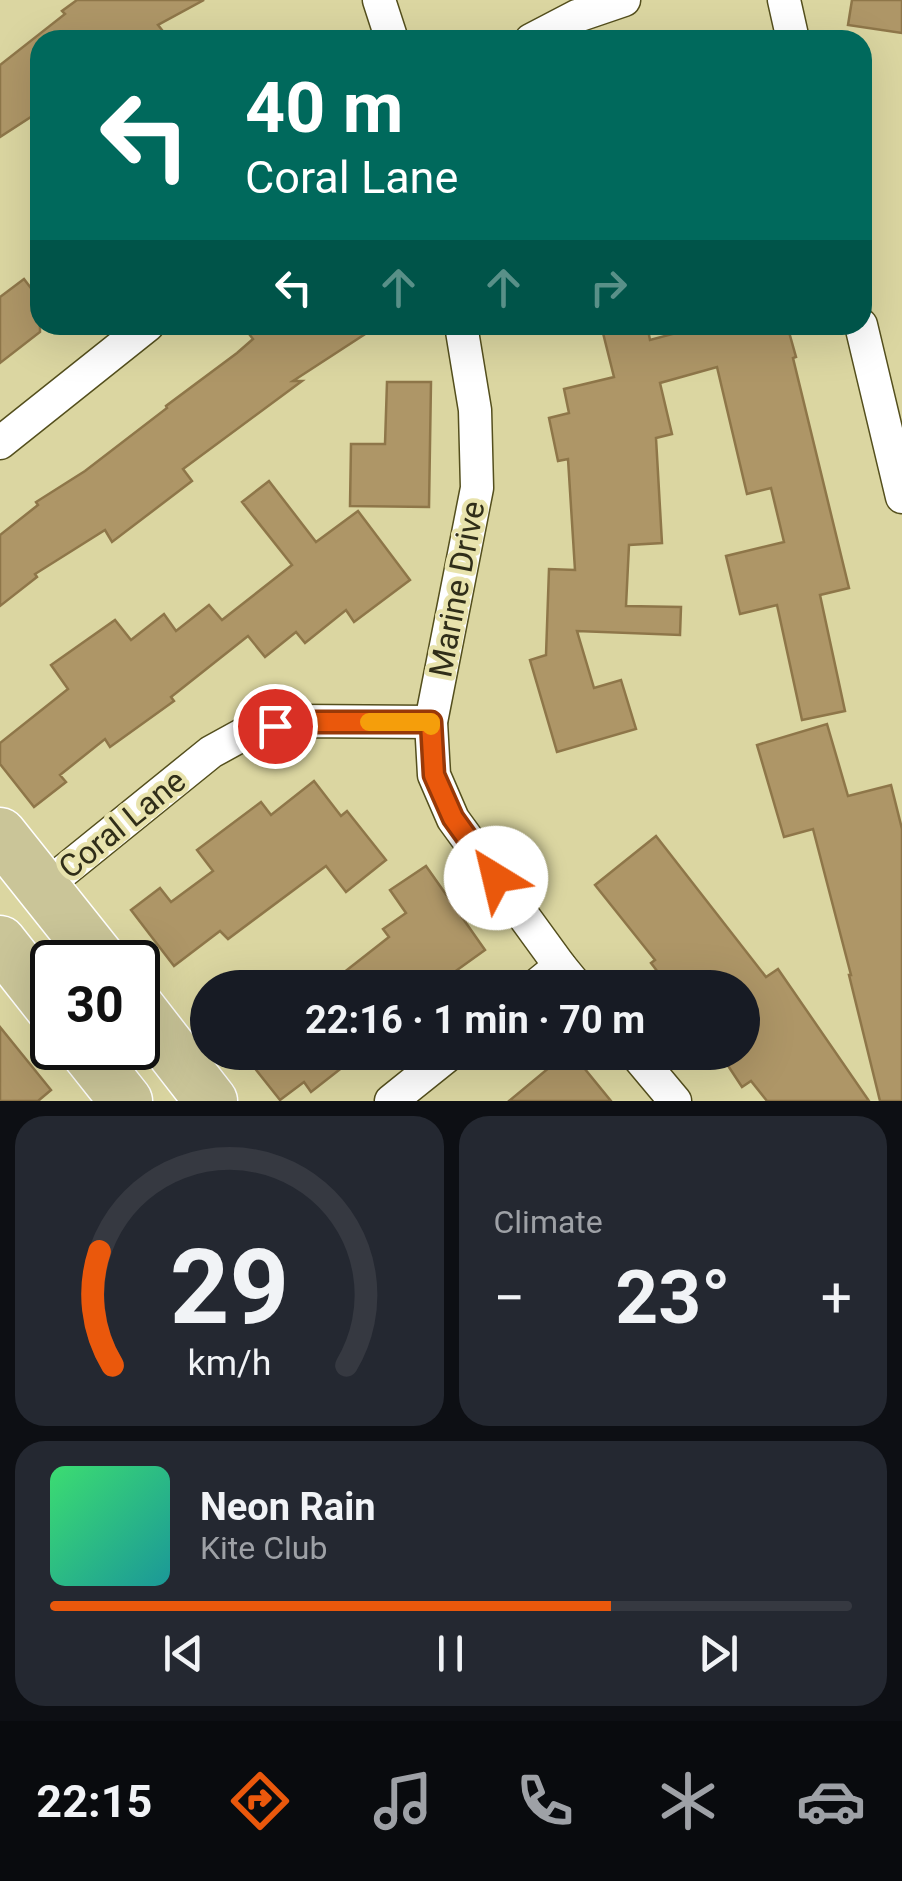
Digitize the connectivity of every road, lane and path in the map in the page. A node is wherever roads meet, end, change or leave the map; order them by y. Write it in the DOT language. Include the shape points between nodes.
graph roads {
  1 [pos="379,0"];
  2 [pos="624,0"];
  3 [pos="784,0"];
  4 [pos="389,30"];
  5 [pos="550,30"];
  6 [pos="791,30"];
  7 [pos="135,335"];
  8 [pos="463,335"];
  9 [pos="863,335"];
  10 [pos="0,443"];
  11 [pos="902,498"];
  12 [pos="431,722"];
  13 [pos="0,834"];
  14 [pos="44,888"];
  15 [pos="85,940"];
  16 [pos="0,942"];
  17 [pos="564,970"];
  18 [pos="30,980"];
  19 [pos="160,1036"];
  20 [pos="101,1070"];
  21 [pos="430,1070"];
  22 [pos="649,1070"];
  23 [pos="126,1101"];
  24 [pos="211,1101"];
  25 [pos="391,1101"];
  26 [pos="675,1101"];
  1 -- 4 [label="street"];
  2 -- 5 [label="street"];
  3 -- 6 [label="street"];
  7 -- 10 [label="street"];
  8 -- 12 [label="street, Marine Drive" via="475,410 477,488"];
  9 -- 11 [label="street"];
  12 -- 14 [label="street, Coral Lane" via="299,722 251,730 211,752"];
  12 -- 17 [label="street, Marine Drive" via="434,775 453,818"];
  13 -- 14 [label="main road"];
  14 -- 15 [label="main road"];
  16 -- 18 [label="main road"];
  19 -- 24 [label="main road"];
  20 -- 23 [label="main road"];
  21 -- 25 [label="street"];
  22 -- 26 [label="street"];
}
